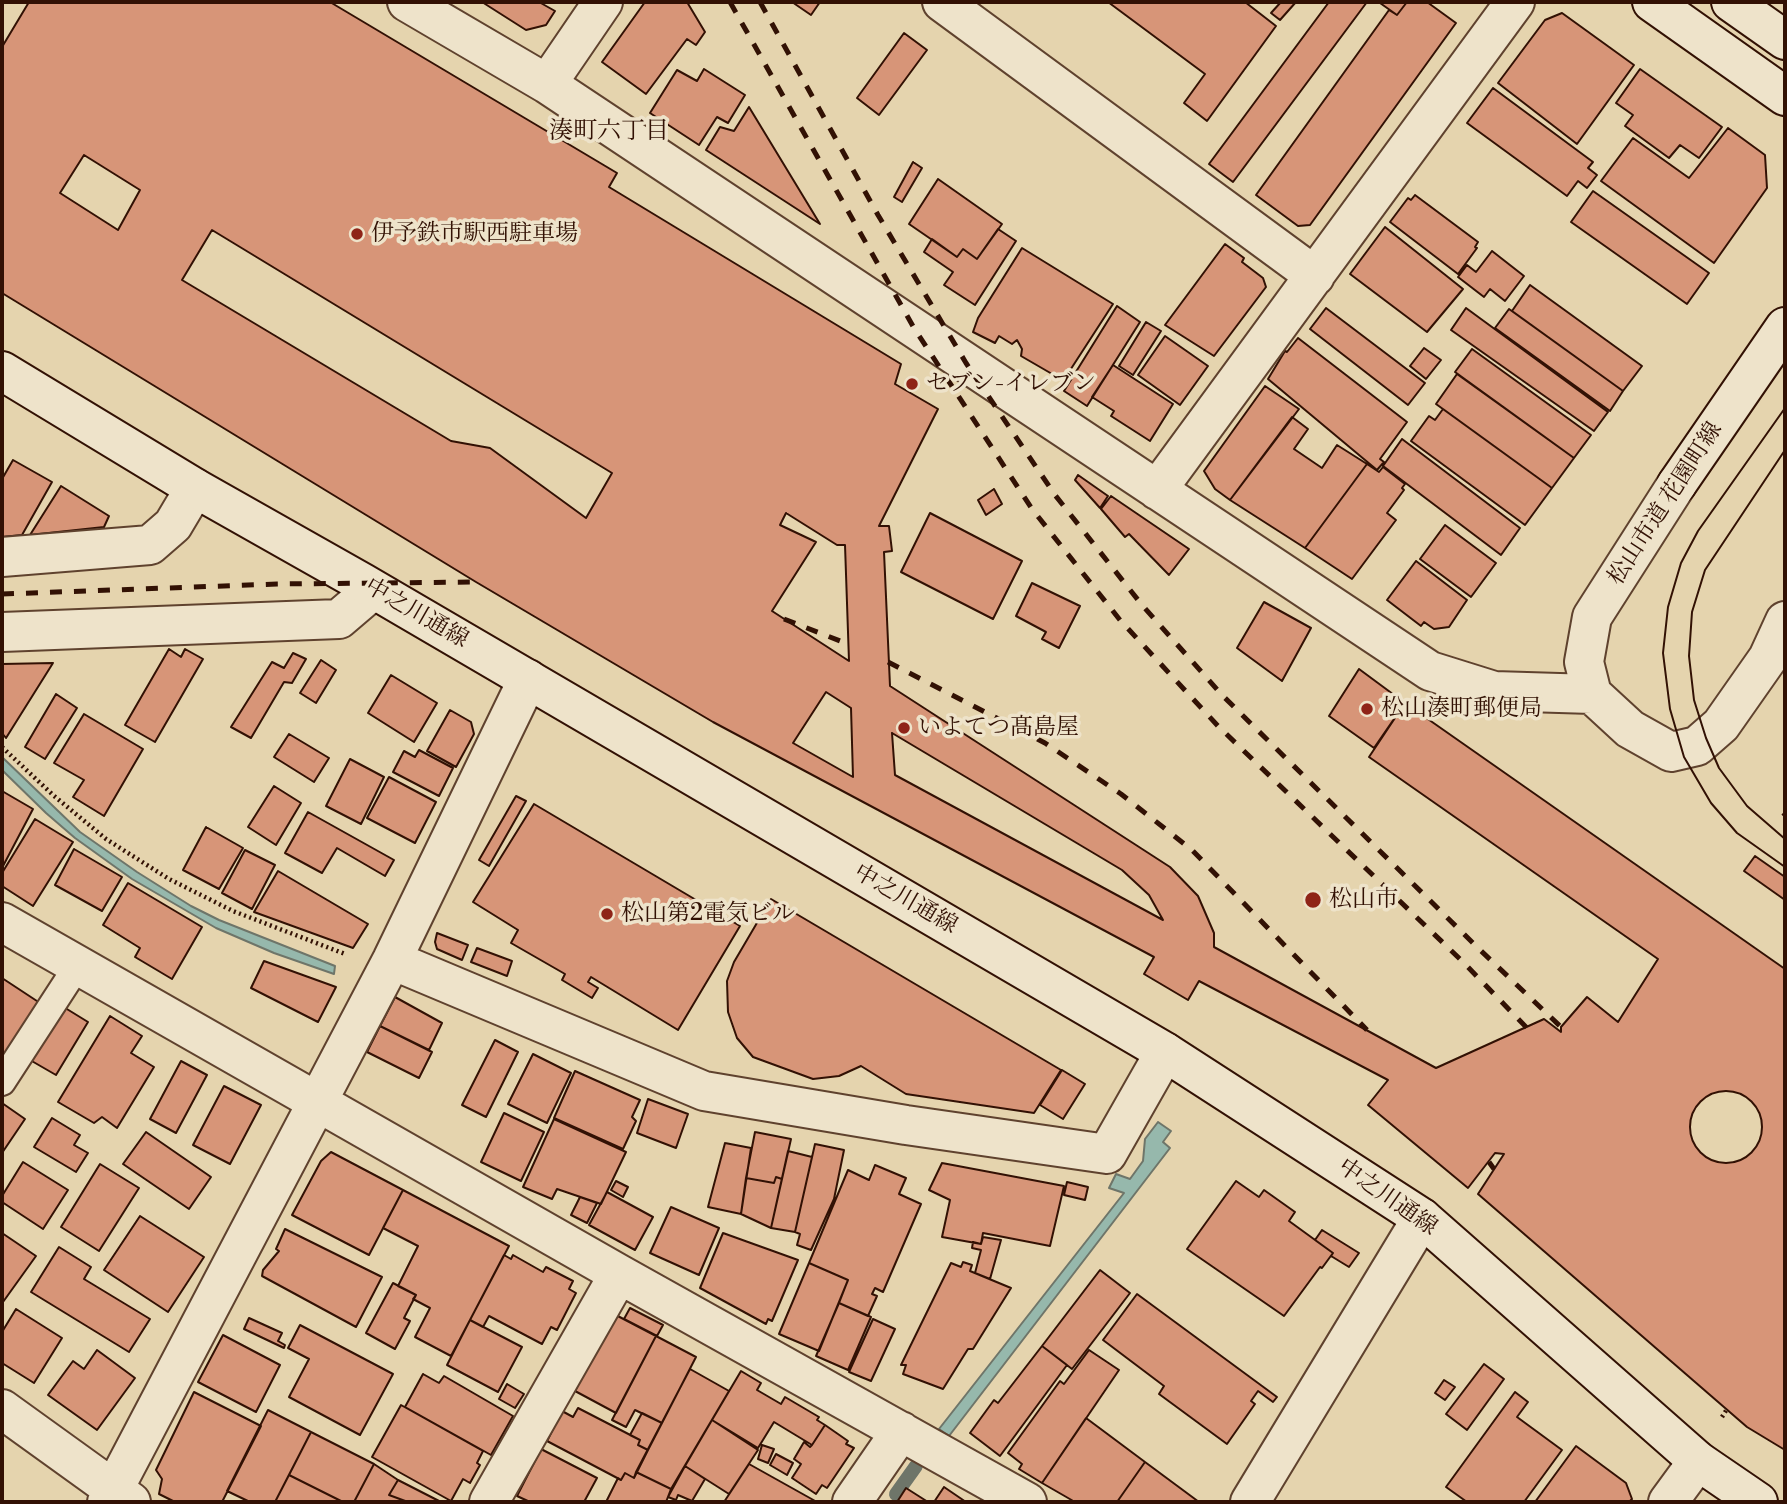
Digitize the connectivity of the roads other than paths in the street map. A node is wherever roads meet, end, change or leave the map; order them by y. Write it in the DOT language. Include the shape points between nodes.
graph roads {
  1 [pos="407,2"];
  2 [pos="603,2"];
  3 [pos="942,2"];
  4 [pos="1515,2"];
  5 [pos="1652,2"];
  6 [pos="1731,2"];
  7 [pos="1785,40"];
  8 [pos="547,84"];
  9 [pos="1785,96"];
  10 [pos="1315,276"];
  11 [pos="1785,327"];
  12 [pos="2,371"];
  13 [pos="195,488"];
  14 [pos="1157,490"];
  15 [pos="2,557"];
  16 [pos="373,590"];
  17 [pos="1785,621"];
  18 [pos="2,632"];
  19 [pos="528,679"];
  20 [pos="1592,694"];
  21 [pos="2,922"];
  22 [pos="392,960"];
  23 [pos="78,965"];
  24 [pos="1165,1052"];
  25 [pos="2,1082"];
  26 [pos="317,1100"];
  27 [pos="1422,1218"];
  28 [pos="619,1274"];
  29 [pos="2,1409"];
  30 [pos="901,1431"];
  31 [pos="1698,1461"];
  32 [pos="117,1498"];
  33 [pos="488,1502"];
  34 [pos="852,1502"];
  35 [pos="1027,1502"];
  36 [pos="1250,1502"];
  37 [pos="1668,1502"];
  38 [pos="1758,1502"];
  1 -- 8 [label="street"];
  2 -- 8 [label="street"];
  3 -- 10 [label="street"];
  4 -- 10 [label="street"];
  5 -- 9 [label="street"];
  6 -- 7 [label="street"];
  8 -- 14 [label="street"];
  10 -- 14 [label="street"];
  11 -- 20 [label="street, 松山市道 花園町線" via="1592,617 1584,662"];
  12 -- 13 [label="street, 中之川通線"];
  13 -- 15 [label="street" via="173,524 150,545"];
  13 -- 16 [label="street, 中之川通線"];
  14 -- 20 [label="street" via="1430,671 1494,691"];
  16 -- 18 [label="street" via="340,619"];
  16 -- 19 [label="street, 中之川通線"];
  17 -- 20 [label="street" via="1768,659 1721,725 1697,746 1671,752 1630,729"];
  19 -- 22 [label="street"];
  19 -- 24 [label="street, 中之川通線"];
  21 -- 23 [label="street"];
  22 -- 24 [label="street" via="704,1091 1107,1154"];
  22 -- 26 [label="street"];
  23 -- 25 [label="lane"];
  23 -- 26 [label="street"];
  24 -- 27 [label="street, 中之川通線"];
  26 -- 28 [label="street"];
  26 -- 32 [label="street"];
  27 -- 31 [label="street, 中之川通線"];
  27 -- 36 [label="street"];
  28 -- 30 [label="street"];
  28 -- 33 [label="street"];
  29 -- 32 [label="street"];
  30 -- 34 [label="street"];
  30 -- 35 [label="street"];
  31 -- 37 [label="street"];
  31 -- 38 [label="street, 中之川通線"];
}
